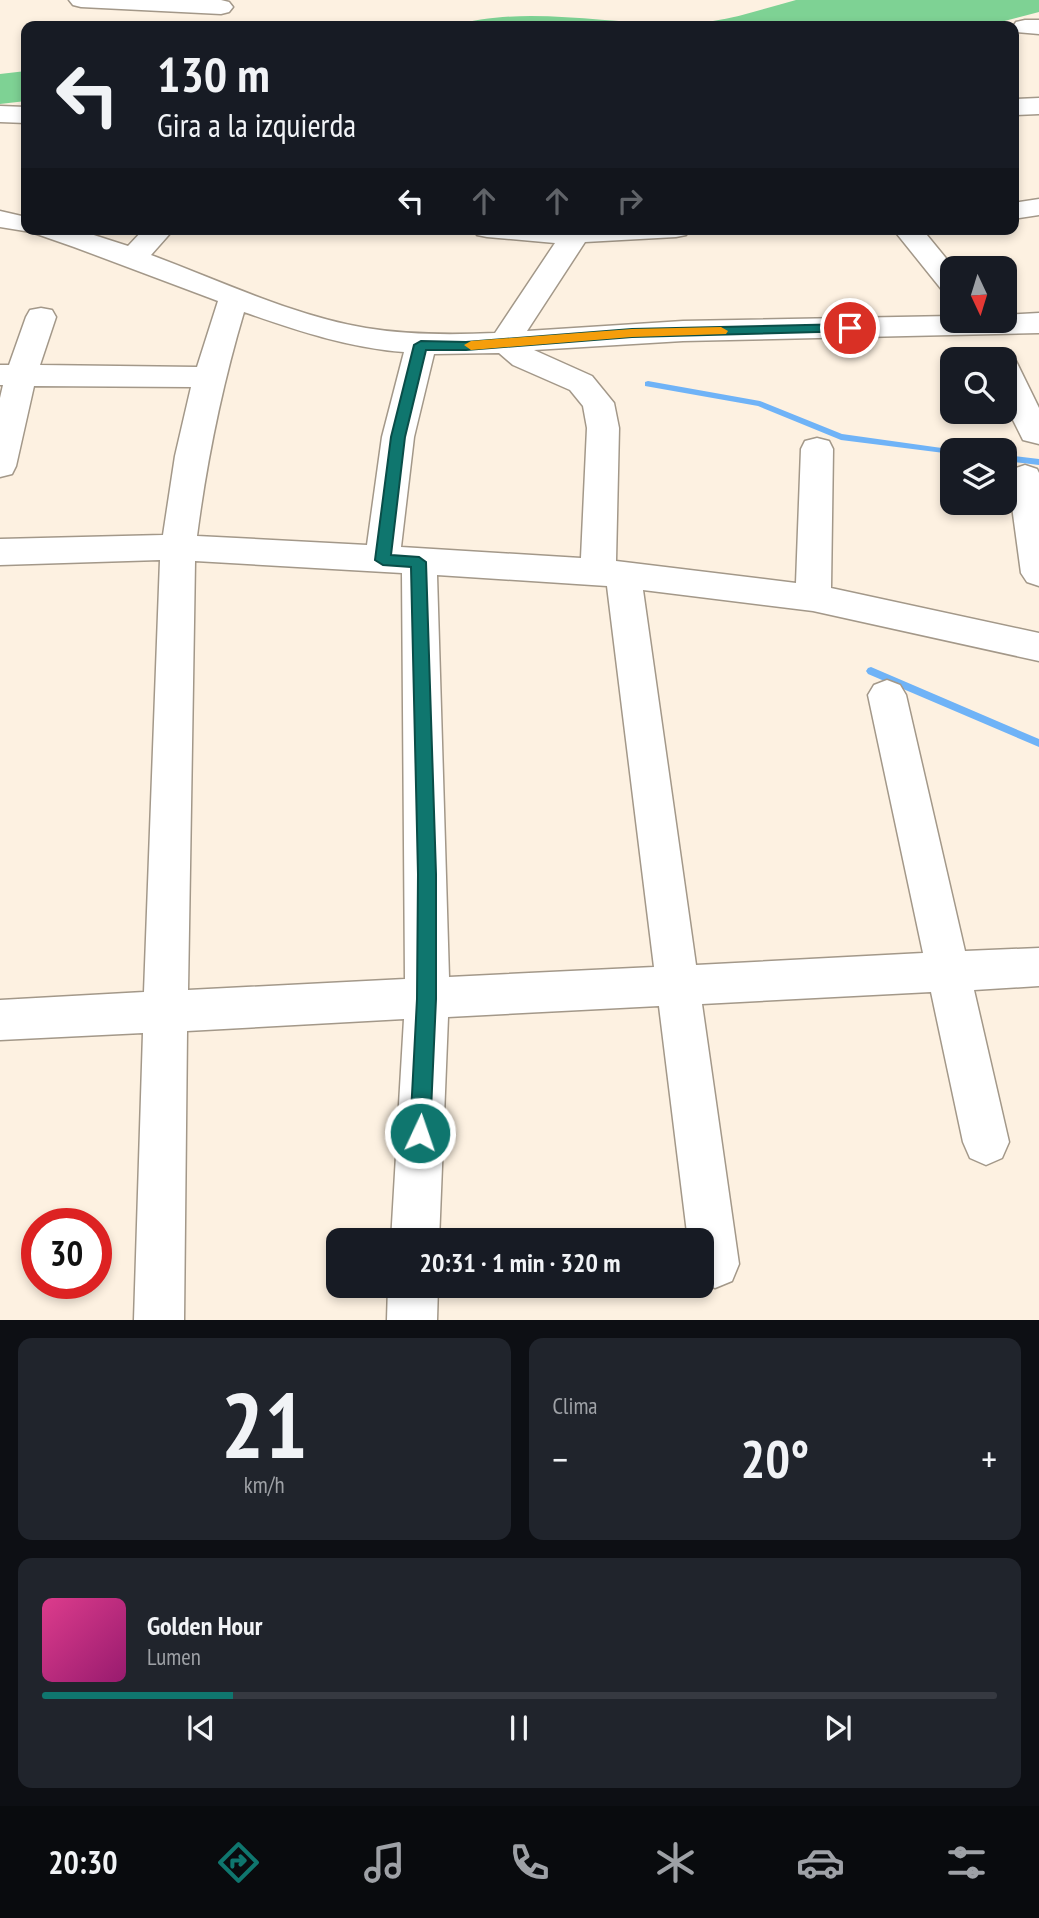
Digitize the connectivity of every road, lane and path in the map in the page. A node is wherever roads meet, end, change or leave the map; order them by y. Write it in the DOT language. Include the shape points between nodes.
graph roads {
  1 [pos="81,0"];
  2 [pos="221,7"];
  3 [pos="1039,106"];
  4 [pos="1019,107"];
  5 [pos="0,114"];
  6 [pos="21,115"];
  7 [pos="1039,207"];
  8 [pos="1019,210"];
  9 [pos="0,219"];
  10 [pos="21,224"];
  11 [pos="61,235"];
  12 [pos="154,235"];
  13 [pos="576,235"];
  14 [pos="912,235"];
  15 [pos="132,258"];
  16 [pos="940,269"];
  17 [pos="234,297"];
  18 [pos="41,317"];
  19 [pos="1017,323"];
  20 [pos="1039,323"];
  21 [pos="940,324"];
  22 [pos="505,341"];
  23 [pos="421,345"];
  24 [pos="10,375"];
  25 [pos="209,377"];
  26 [pos="1017,395"];
  27 [pos="1039,433"];
  28 [pos="817,449"];
  29 [pos="0,466"];
  30 [pos="1025,477"];
  31 [pos="178,547"];
  32 [pos="0,552"];
  33 [pos="401,561"];
  34 [pos="1039,573"];
  35 [pos="610,574"];
  36 [pos="813,598"];
  37 [pos="1039,647"];
  38 [pos="887,695"];
  39 [pos="1039,967"];
  40 [pos="950,971"];
  41 [pos="677,985"];
  42 [pos="426,999"];
  43 [pos="164,1012"];
  44 [pos="0,1020"];
  45 [pos="986,1142"];
  46 [pos="416,1228"];
  47 [pos="715,1264"];
  48 [pos="413,1298"];
  49 [pos="159,1320"];
  50 [pos="412,1320"];
  1 -- 2 [label="street"];
  3 -- 4 [label="street"];
  5 -- 6 [label="street"];
  7 -- 8 [label="street"];
  9 -- 10 [label="street"];
  11 -- 15 [label="street"];
  12 -- 15 [label="street"];
  13 -- 22 [label="street"];
  14 -- 16 [label="street"];
  15 -- 17 [label="street"];
  17 -- 23 [label="street" via="332,330"];
  17 -- 25 [label="street"];
  18 -- 24 [label="street"];
  19 -- 20 [label="street"];
  21 -- 22 [label="street"];
  22 -- 23 [label="street"];
  22 -- 35 [label="street" via="524,358 581,383 598,403"];
  23 -- 33 [label="street" via="398,437"];
  24 -- 25 [label="street"];
  24 -- 29 [label="street"];
  25 -- 31 [label="street" via="191,456"];
  26 -- 27 [label="street" via="1034,432"];
  28 -- 36 [label="street"];
  30 -- 34 [label="street"];
  31 -- 32 [label="street"];
  31 -- 33 [label="street"];
  31 -- 43 [label="street"];
  33 -- 35 [label="street"];
  33 -- 42 [label="street" via="427,874"];
  35 -- 36 [label="street"];
  35 -- 41 [label="street"];
  36 -- 37 [label="street"];
  38 -- 40 [label="street"];
  39 -- 40 [label="street"];
  40 -- 41 [label="street"];
  40 -- 45 [label="street"];
  41 -- 42 [label="street"];
  41 -- 47 [label="street"];
  42 -- 43 [label="street"];
  42 -- 46 [label="street"];
  43 -- 44 [label="street"];
  43 -- 49 [label="street"];
  48 -- 50 [label="street"];
}
